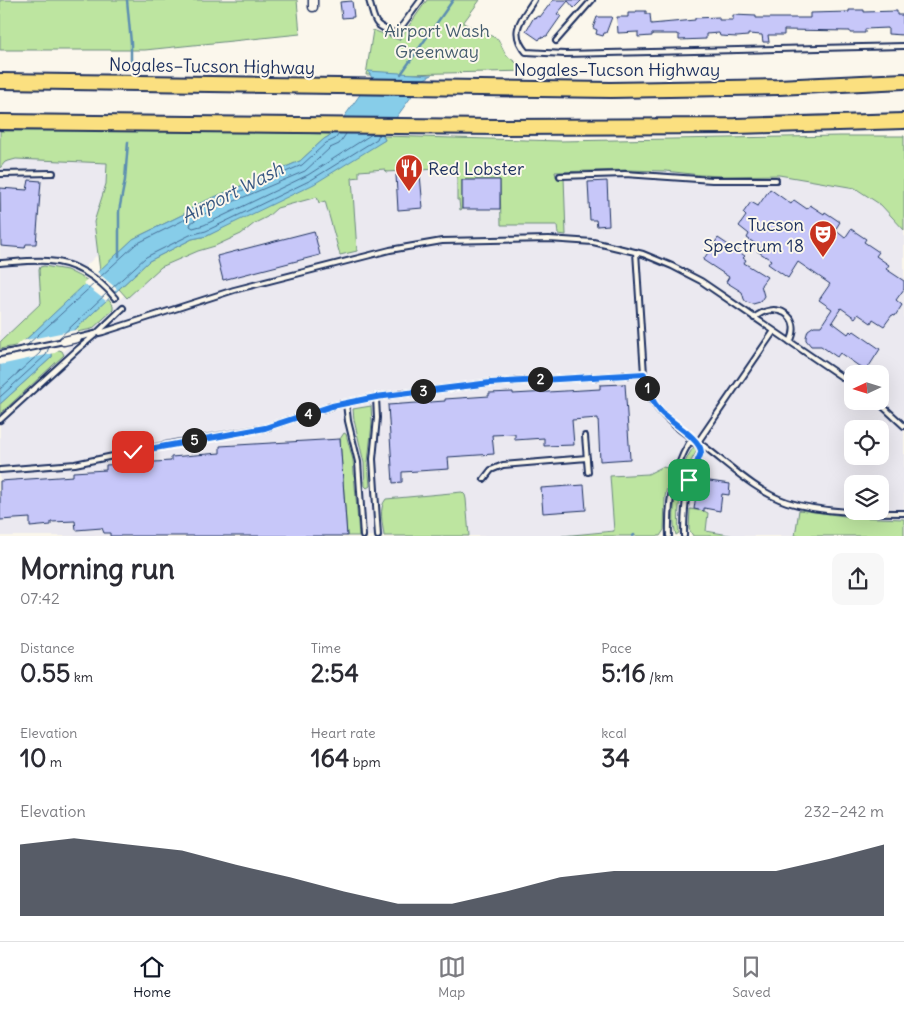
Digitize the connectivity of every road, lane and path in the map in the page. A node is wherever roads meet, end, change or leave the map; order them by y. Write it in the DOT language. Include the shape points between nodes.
graph roads {
  1 [pos="369,0"];
  2 [pos="420,0"];
  3 [pos="534,0"];
  4 [pos="592,0"];
  5 [pos="556,41"];
  6 [pos="904,46"];
  7 [pos="0,76"];
  8 [pos="0,81"];
  9 [pos="904,81"];
  10 [pos="72,82"];
  11 [pos="904,121"];
  12 [pos="0,122"];
  13 [pos="108,123"];
  14 [pos="0,125"];
  15 [pos="53,173"];
  16 [pos="0,174"];
  17 [pos="560,176"];
  18 [pos="776,180"];
  19 [pos="636,252"];
  20 [pos="0,263"];
  21 [pos="115,298"];
  22 [pos="123,308"];
  23 [pos="754,318"];
  24 [pos="774,331"];
  25 [pos="96,334"];
  26 [pos="77,338"];
  27 [pos="64,341"];
  28 [pos="790,342"];
  29 [pos="0,354"];
  30 [pos="644,374"];
  31 [pos="844,379"];
  32 [pos="376,397"];
  33 [pos="346,403"];
  34 [pos="886,410"];
  35 [pos="0,420"];
  36 [pos="904,426"];
  37 [pos="585,436"];
  38 [pos="698,442"];
  39 [pos="587,458"];
  40 [pos="0,470"];
  41 [pos="588,472"];
  42 [pos="484,479"];
  43 [pos="904,513"];
  44 [pos="363,536"];
  45 [pos="378,536"];
  46 [pos="669,536"];
  47 [pos="684,536"];
  1 -- 2 [label="lane" via="376,24 396,34"];
  3 -- 6 [label="lane" via="516,34 526,52 575,54"];
  4 -- 5 [label="lane"];
  7 -- 10 [label="highway"];
  8 -- 10 [label="highway, Nogales–Tucson Highway"];
  9 -- 10 [label="highway, Nogales–Tucson Highway" via="621,90"];
  11 -- 13 [label="highway" via="735,126 390,127"];
  12 -- 13 [label="highway"];
  13 -- 14 [label="highway"];
  15 -- 16 [label="lane"];
  17 -- 18 [label="lane" via="625,174 705,180"];
  19 -- 23 [label="lane" via="696,278"];
  19 -- 25 [label="lane" via="592,242 554,239 427,242 234,290"];
  19 -- 30 [label="lane"];
  20 -- 21 [label="lane" via="48,261 64,264 84,272"];
  22 -- 25 [label="lane"];
  23 -- 24 [label="lane"];
  23 -- 28 [label="lane" via="762,312 774,310 786,313 794,327"];
  24 -- 28 [label="lane"];
  24 -- 38 [label="lane"];
  25 -- 26 [label="lane"];
  25 -- 35 [label="lane"];
  26 -- 27 [label="street"];
  27 -- 29 [label="lane"];
  28 -- 31 [label="lane"];
  30 -- 32 [label="lane" via="496,383"];
  30 -- 38 [label="lane" via="648,392 658,408"];
  32 -- 33 [label="lane"];
  32 -- 45 [label="lane" via="373,459"];
  33 -- 40 [label="lane" via="265,428 76,464"];
  33 -- 44 [label="lane" via="358,462"];
  34 -- 36 [label="lane"];
  37 -- 39 [label="lane"];
  38 -- 43 [label="lane" via="756,485 786,501 851,511"];
  38 -- 46 [label="lane" via="689,443 674,476"];
  38 -- 47 [label="lane" via="701,453 685,496"];
  39 -- 41 [label="lane"];
  39 -- 42 [label="lane" via="503,465 491,470"];
}
